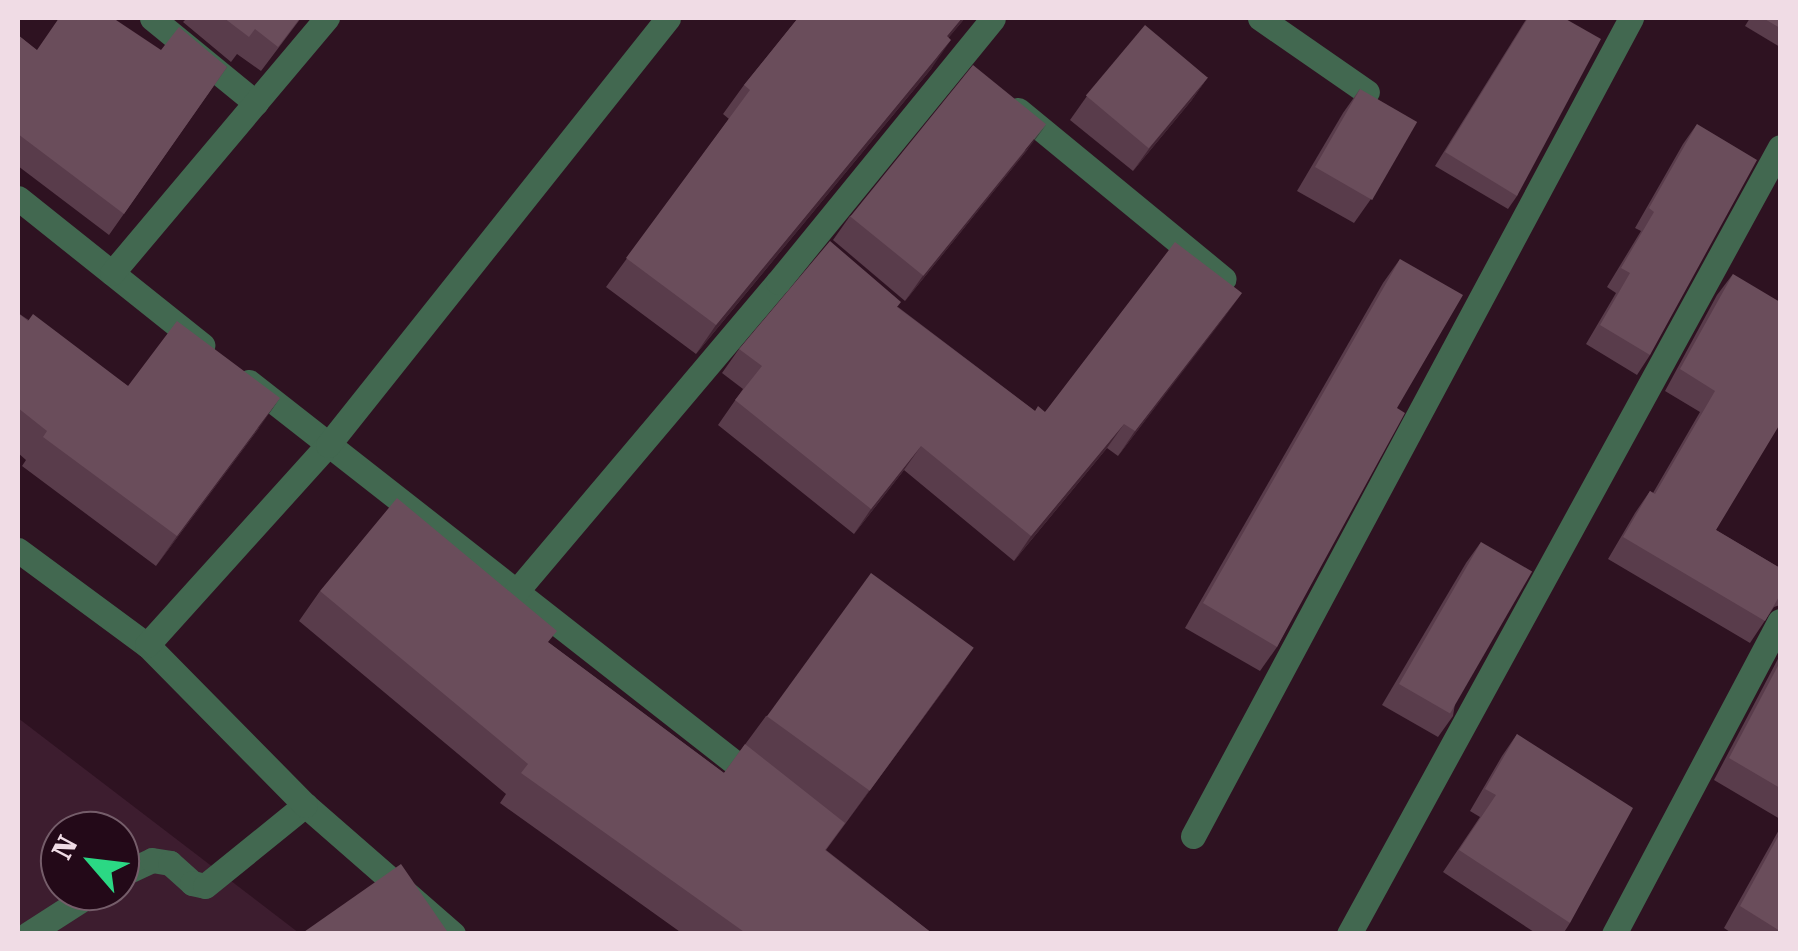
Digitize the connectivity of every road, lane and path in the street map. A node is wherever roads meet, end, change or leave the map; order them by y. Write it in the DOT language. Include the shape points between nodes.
graph roads {
  1 [pos="152,18"];
  2 [pos="327,18"];
  3 [pos="668,18"];
  4 [pos="993,18"];
  5 [pos="1260,18"];
  6 [pos="1630,18"];
  7 [pos="1367,92"];
  8 [pos="1001,95"];
  9 [pos="256,103"];
  10 [pos="1780,146"];
  11 [pos="18,198"];
  12 [pos="112,273"];
  13 [pos="1224,278"];
  14 [pos="328,445"];
  15 [pos="18,550"];
  16 [pos="516,592"];
  17 [pos="1780,621"];
  18 [pos="148,645"];
  19 [pos="772,792"];
  20 [pos="305,805"];
  21 [pos="1192,836"];
  22 [pos="140,866"];
  23 [pos="63,911"];
  24 [pos="28,934"];
  25 [pos="453,934"];
  26 [pos="1349,934"];
  27 [pos="1614,934"];
  1 -- 9 [label="street"];
  2 -- 9 [label="street"];
  3 -- 14 [label="street"];
  4 -- 16 [label="street" via="964,65 818,249"];
  5 -- 7 [label="street"];
  6 -- 21 [label="street"];
  8 -- 13 [label="street"];
  9 -- 12 [label="street"];
  10 -- 26 [label="street"];
  11 -- 12 [label="street"];
  12 -- 14 [label="street"];
  14 -- 16 [label="street"];
  14 -- 18 [label="street"];
  15 -- 18 [label="street"];
  16 -- 19 [label="street"];
  17 -- 27 [label="street"];
  18 -- 20 [label="street"];
  20 -- 22 [label="street" via="205,886 170,864"];
  20 -- 25 [label="street"];
  23 -- 24 [label="street"];
}
